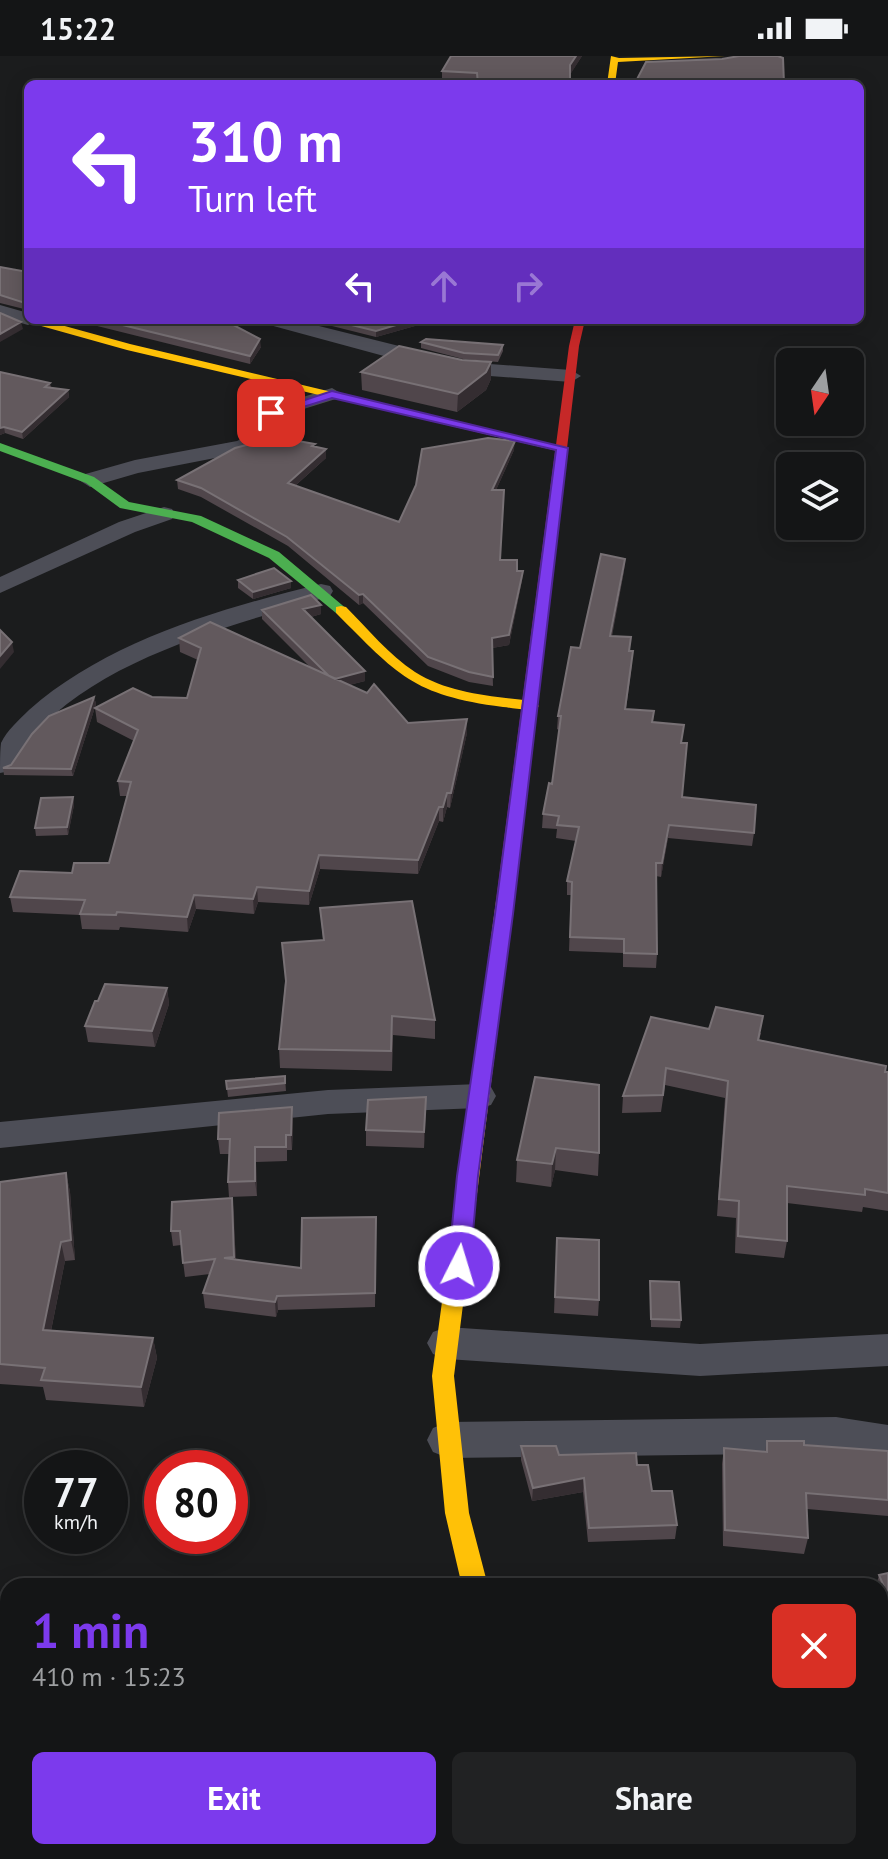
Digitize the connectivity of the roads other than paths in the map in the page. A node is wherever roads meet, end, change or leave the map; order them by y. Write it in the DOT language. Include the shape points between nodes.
graph roads {
  1 [pos="721,56"];
  2 [pos="614,58"];
  3 [pos="611,80"];
  4 [pos="0,311"];
  5 [pos="24,318"];
  6 [pos="44,324"];
  7 [pos="289,324"];
  8 [pos="580,325"];
  9 [pos="571,376"];
  10 [pos="332,394"];
  11 [pos="0,447"];
  12 [pos="562,448"];
  13 [pos="90,480"];
  14 [pos="164,514"];
  15 [pos="0,586"];
  16 [pos="321,591"];
  17 [pos="531,706"];
  18 [pos="3,753"];
  19 [pos="479,1096"];
  20 [pos="0,1135"];
  21 [pos="447,1343"];
  22 [pos="888,1350"];
  23 [pos="448,1440"];
  24 [pos="888,1443"];
  25 [pos="473,1578"];
  1 -- 2 [label="main road"];
  2 -- 3 [label="main road"];
  4 -- 5 [label="street"];
  6 -- 10 [label="main road"];
  7 -- 9 [label="street" via="463,368"];
  8 -- 9 [label="main road"];
  9 -- 12 [label="main road"];
  10 -- 12 [label="main road"];
  10 -- 13 [label="street" via="271,413 259,421 252,442 243,446"];
  11 -- 13 [label="main road"];
  12 -- 17 [label="main road"];
  13 -- 14 [label="main road" via="125,505"];
  14 -- 15 [label="street"];
  14 -- 16 [label="main road" via="196,519 239,537 274,555"];
  16 -- 17 [label="main road" via="424,684"];
  16 -- 18 [label="street" via="189,630 116,666 47,707"];
  17 -- 19 [label="main road"];
  19 -- 20 [label="street" via="328,1102"];
  19 -- 21 [label="main road"];
  21 -- 22 [label="street" via="700,1360"];
  21 -- 23 [label="main road" via="443,1376"];
  23 -- 24 [label="street" via="836,1435"];
  23 -- 25 [label="main road" via="457,1513"];
}
